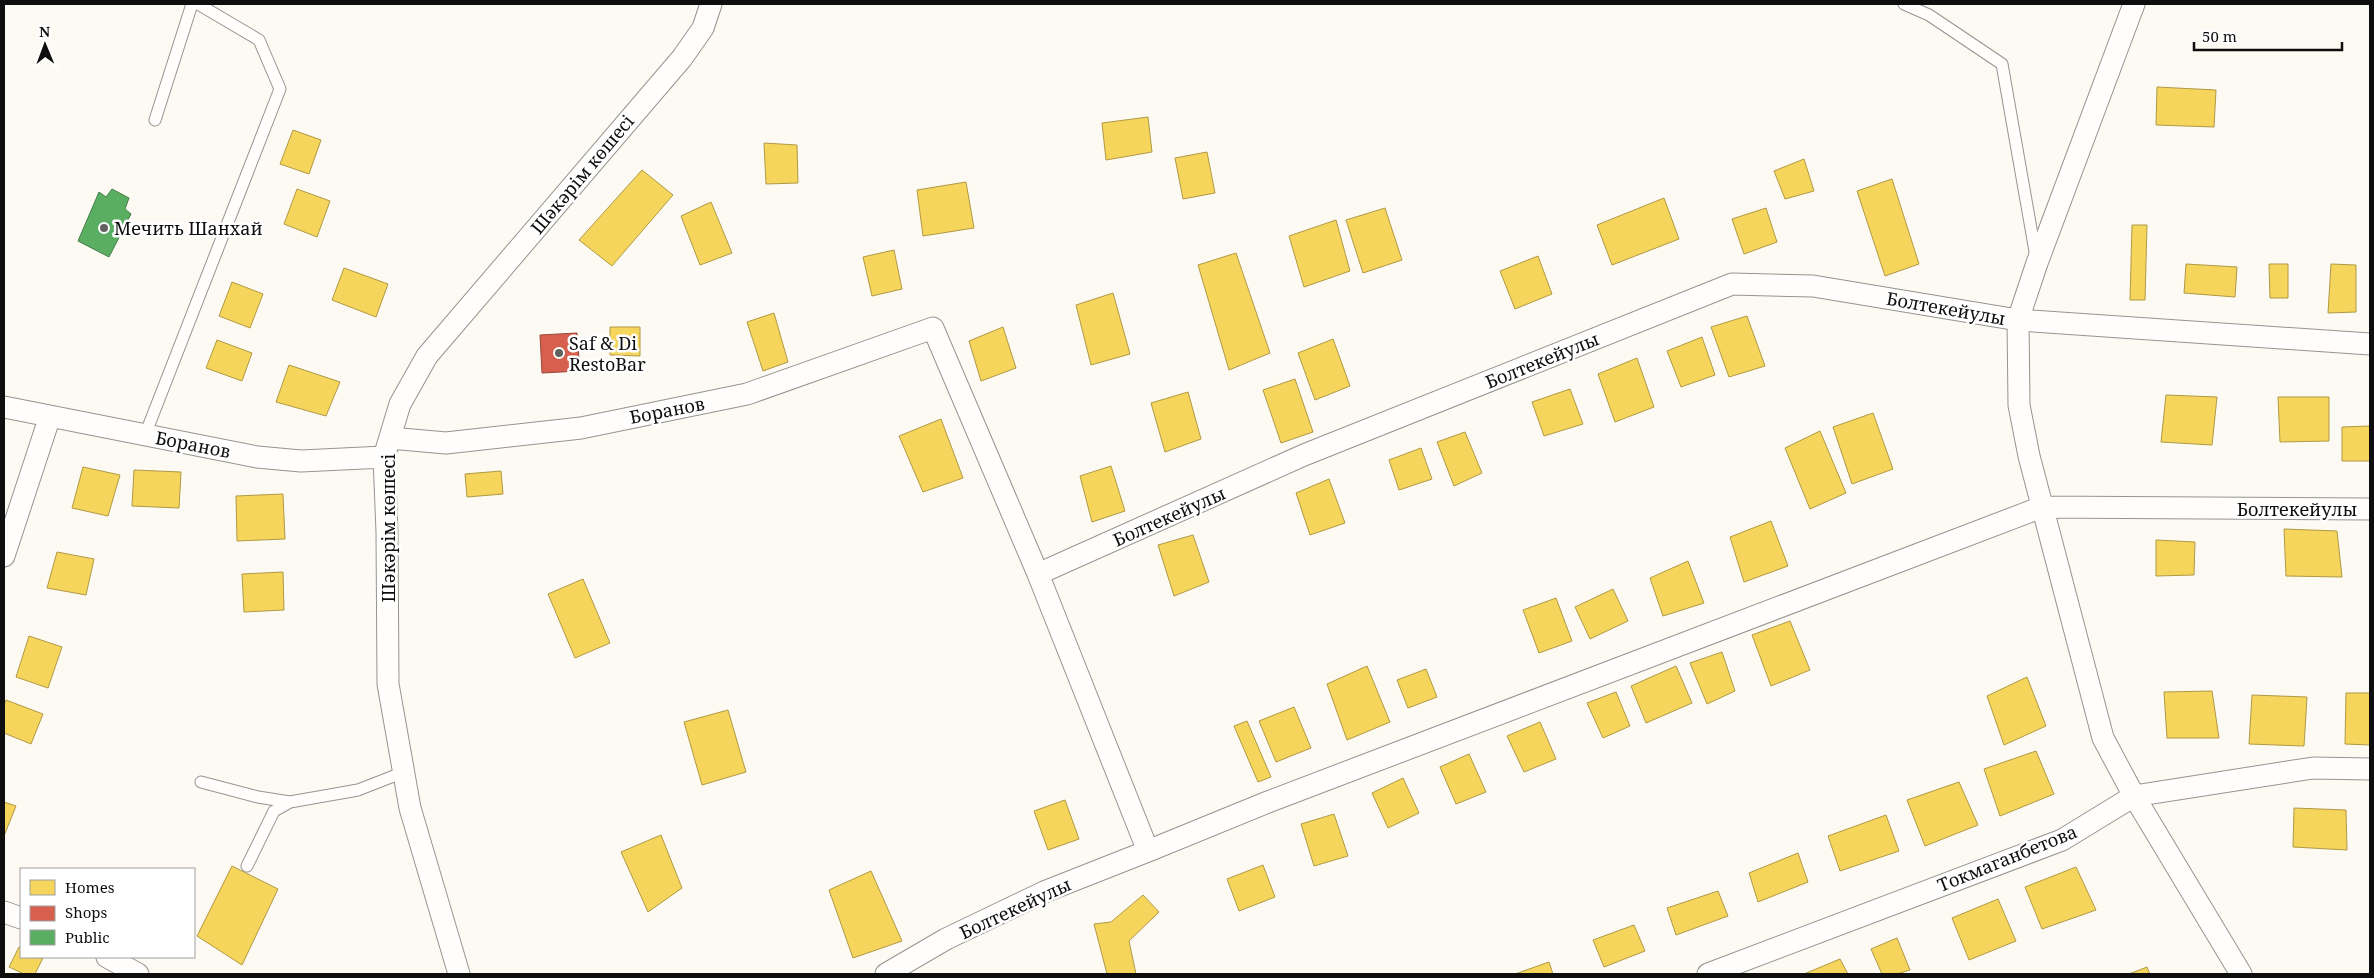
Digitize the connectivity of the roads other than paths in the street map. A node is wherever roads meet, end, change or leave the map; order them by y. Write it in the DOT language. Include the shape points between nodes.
graph roads {
  1 [pos="192,4"];
  2 [pos="198,4"];
  3 [pos="711,4"];
  4 [pos="1904,4"];
  5 [pos="2134,4"];
  6 [pos="155,120"];
  7 [pos="2037,263"];
  8 [pos="2018,320"];
  9 [pos="2370,344"];
  10 [pos="4,407"];
  11 [pos="50,416"];
  12 [pos="145,435"];
  13 [pos="387,448"];
  14 [pos="2042,507"];
  15 [pos="2370,509"];
  16 [pos="4,556"];
  17 [pos="1038,574"];
  18 [pos="2370,769"];
  19 [pos="404,772"];
  20 [pos="201,782"];
  21 [pos="2134,796"];
  22 [pos="290,802"];
  23 [pos="1148,851"];
  24 [pos="247,866"];
  25 [pos="4,912"];
  26 [pos="20,918"];
  27 [pos="110,958"];
  28 [pos="138,974"];
  29 [pos="459,974"];
  30 [pos="886,974"];
  31 [pos="1708,974"];
  32 [pos="2241,974"];
  1 -- 6 [label="lane"];
  2 -- 12 [label="lane" via="259,40 280,89"];
  3 -- 13 [label="street, Шәкәрім көшесі" via="703,28 682,58 427,356 400,404"];
  4 -- 7 [label="lane" via="1929,15 2002,64"];
  5 -- 7 [label="street"];
  7 -- 8 [label="street"];
  8 -- 9 [label="street, Болтекейулы"];
  8 -- 14 [label="street" via="2019,405"];
  8 -- 17 [label="street, Болтекейулы" via="1813,286 1732,284 1304,455"];
  10 -- 11 [label="street, Боранов"];
  11 -- 12 [label="street, Боранов"];
  11 -- 16 [label="street"];
  12 -- 13 [label="street, Боранов" via="257,457 301,462"];
  13 -- 17 [label="street, Боранов" via="581,428 747,394 934,328"];
  13 -- 19 [label="street, Шәкәрім көшесі" via="388,684"];
  14 -- 15 [label="street, Болтекейулы"];
  14 -- 21 [label="street" via="2103,738"];
  14 -- 23 [label="street, Болтекейулы" via="1268,802"];
  17 -- 23 [label="street"];
  18 -- 21 [label="street, Токмаганбетова" via="2312,768"];
  19 -- 22 [label="lane" via="358,790"];
  19 -- 29 [label="street, Шәкәрім көшесі" via="410,808"];
  20 -- 22 [label="lane"];
  21 -- 31 [label="street, Токмаганбетова" via="2062,840"];
  21 -- 32 [label="street"];
  22 -- 24 [label="lane" via="274,811"];
  23 -- 30 [label="street, Болтекейулы" via="1044,892 946,939"];
  25 -- 26 [label="street"];
  27 -- 28 [label="street"];
}
